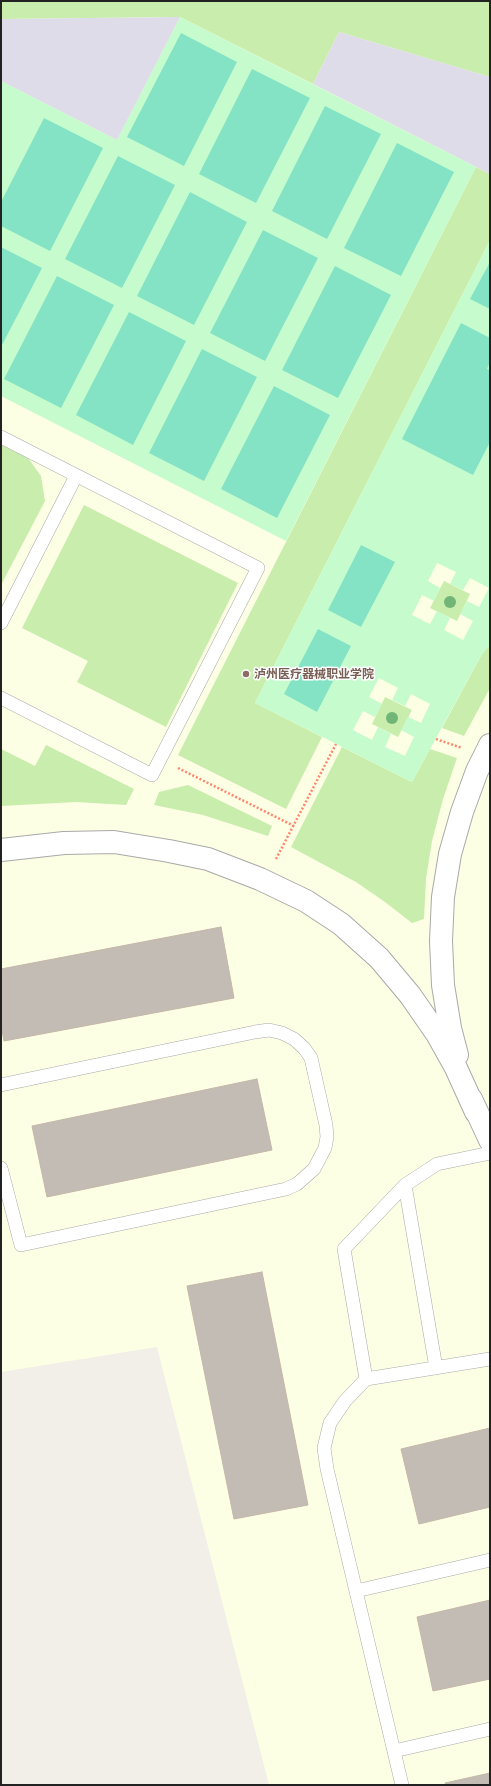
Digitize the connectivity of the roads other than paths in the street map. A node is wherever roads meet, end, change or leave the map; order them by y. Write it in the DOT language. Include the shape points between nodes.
graph roads {
  1 [pos="1,437"];
  2 [pos="76,476"];
  3 [pos="1,623"];
  4 [pos="1,698"];
  5 [pos="490,745"];
  6 [pos="1,850"];
  7 [pos="1,1085"];
  8 [pos="476,1112"];
  9 [pos="490,1140"];
  10 [pos="490,1153"];
  11 [pos="1,1168"];
  12 [pos="406,1185"];
  13 [pos="4,1189"];
  14 [pos="490,1359"];
  15 [pos="436,1368"];
  16 [pos="366,1379"];
  17 [pos="490,1560"];
  18 [pos="356,1591"];
  19 [pos="490,1729"];
  20 [pos="394,1751"];
  21 [pos="402,1785"];
  1 -- 2 [label="lane"];
  2 -- 3 [label="lane"];
  2 -- 4 [label="lane" via="258,568 152,775"];
  5 -- 8 [label="street" via="477,771 450,854 443,897 441,941 443,985 450,1028 461,1071"];
  6 -- 8 [label="street" via="64,843 114,842 169,850 208,860 265,881 306,901 341,924 378,958 410,995 456,1068"];
  7 -- 13 [label="lane" via="269,1030 282,1033 294,1040 304,1048 310,1058 326,1125 325,1148 321,1160 306,1178 286,1189 21,1245"];
  8 -- 9 [label="street"];
  10 -- 12 [label="lane" via="437,1164"];
  11 -- 13 [label="lane"];
  12 -- 15 [label="lane"];
  12 -- 16 [label="lane" via="344,1249"];
  14 -- 15 [label="lane"];
  15 -- 16 [label="lane"];
  16 -- 18 [label="lane" via="345,1401 330,1423 324,1448"];
  17 -- 18 [label="lane"];
  18 -- 20 [label="lane"];
  19 -- 20 [label="lane"];
  20 -- 21 [label="lane"];
}
